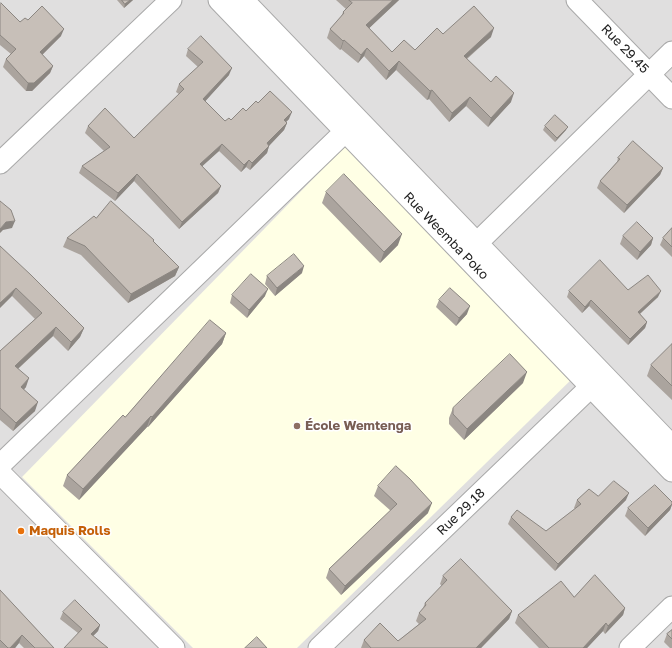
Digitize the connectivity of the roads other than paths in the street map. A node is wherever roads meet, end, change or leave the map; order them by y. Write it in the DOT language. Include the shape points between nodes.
graph roads {
  1 [pos="171,0"];
  2 [pos="219,0"];
  3 [pos="243,0"];
  4 [pos="577,0"];
  5 [pos="672,52"];
  6 [pos="650,74"];
  7 [pos="672,98"];
  8 [pos="352,126"];
  9 [pos="0,163"];
  10 [pos="477,243"];
  11 [pos="597,381"];
  12 [pos="672,446"];
  13 [pos="0,465"];
  14 [pos="672,472"];
  15 [pos="0,473"];
  16 [pos="672,607"];
  17 [pos="174,648"];
  18 [pos="319,648"];
  19 [pos="630,648"];
  1 -- 9 [label="street"];
  2 -- 8 [label="street, Rue Weemba Poko"];
  3 -- 8 [label="street, Rue Weemba Poko"];
  4 -- 6 [label="street, Rue 29.45"];
  5 -- 6 [label="street"];
  6 -- 7 [label="street, Rue 29.45"];
  6 -- 10 [label="street"];
  8 -- 10 [label="street, Rue Weemba Poko"];
  8 -- 11 [label="street, Rue Weemba Poko"];
  8 -- 13 [label="street"];
  10 -- 11 [label="street, Rue Weemba Poko"];
  11 -- 12 [label="street, Rue Weemba Poko"];
  11 -- 14 [label="street, Rue Weemba Poko"];
  11 -- 18 [label="street, Rue 29.18"];
  15 -- 17 [label="street"];
  16 -- 19 [label="street"];
}
